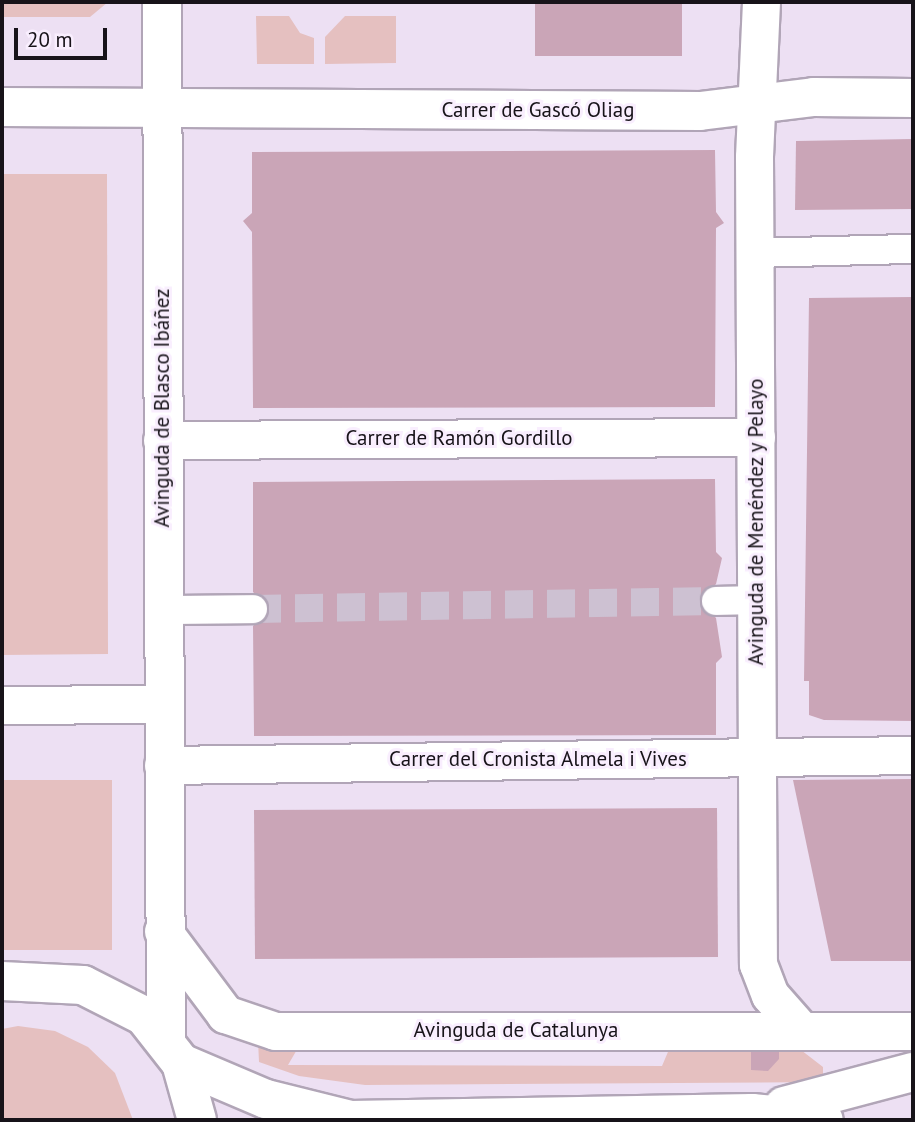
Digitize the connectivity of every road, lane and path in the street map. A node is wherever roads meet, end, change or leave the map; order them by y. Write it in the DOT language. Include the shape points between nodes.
graph roads {
  1 [pos="162,2"];
  2 [pos="761,2"];
  3 [pos="913,98"];
  4 [pos="757,103"];
  5 [pos="2,107"];
  6 [pos="162,112"];
  7 [pos="913,249"];
  8 [pos="755,253"];
  9 [pos="756,437"];
  10 [pos="162,440"];
  11 [pos="756,600"];
  12 [pos="716,601"];
  13 [pos="253,609"];
  14 [pos="162,610"];
  15 [pos="162,704"];
  16 [pos="2,705"];
  17 [pos="913,755"];
  18 [pos="757,757"];
  19 [pos="163,765"];
  20 [pos="163,932"];
  21 [pos="2,981"];
  22 [pos="800,1029"];
  23 [pos="913,1031"];
  24 [pos="173,1051"];
  25 [pos="913,1072"];
  26 [pos="752,1113"];
  27 [pos="197,1120"];
  28 [pos="824,1120"];
  1 -- 6 [label="main road, Avinguda de Blasco Ibáñez"];
  2 -- 4 [label="street, Avinguda de Menéndez y Pelayo"];
  3 -- 4 [label="main road, Carrer de Gascó Oliag"];
  4 -- 6 [label="main road, Carrer de Gascó Oliag" via="700,111"];
  4 -- 8 [label="street, Avinguda de Menéndez y Pelayo"];
  5 -- 6 [label="main road"];
  6 -- 10 [label="main road, Avinguda de Blasco Ibáñez"];
  7 -- 8 [label="street"];
  8 -- 9 [label="street, Avinguda de Menéndez y Pelayo"];
  9 -- 10 [label="street, Carrer de Ramón Gordillo"];
  9 -- 11 [label="street, Avinguda de Menéndez y Pelayo"];
  10 -- 14 [label="main road, Avinguda de Blasco Ibáñez"];
  11 -- 12 [label="street"];
  11 -- 18 [label="street, Avinguda de Menéndez y Pelayo"];
  13 -- 14 [label="street"];
  14 -- 15 [label="main road, Avinguda de Blasco Ibáñez"];
  15 -- 16 [label="street"];
  15 -- 19 [label="main road, Avinguda de Blasco Ibáñez"];
  17 -- 18 [label="street, Carrer del Cronista Almela i Vives"];
  18 -- 19 [label="street, Carrer del Cronista Almela i Vives"];
  18 -- 22 [label="street, Avinguda de Menéndez y Pelayo" via="758,964 769,995"];
  19 -- 20 [label="main road, Avinguda de Blasco Ibáñez"];
  20 -- 22 [label="street, Avinguda de Catalunya" via="225,1014 275,1031"];
  20 -- 24 [label="main road, Avinguda de Blasco Ibáñez"];
  21 -- 24 [label="main road" via="83,985 122,1001"];
  22 -- 23 [label="street, Avinguda de Catalunya"];
  24 -- 26 [label="main road" via="266,1099 350,1120"];
  24 -- 27 [label="main road, Avinguda de Blasco Ibáñez"];
  25 -- 26 [label="main road"];
  26 -- 28 [label="main road"];
}
